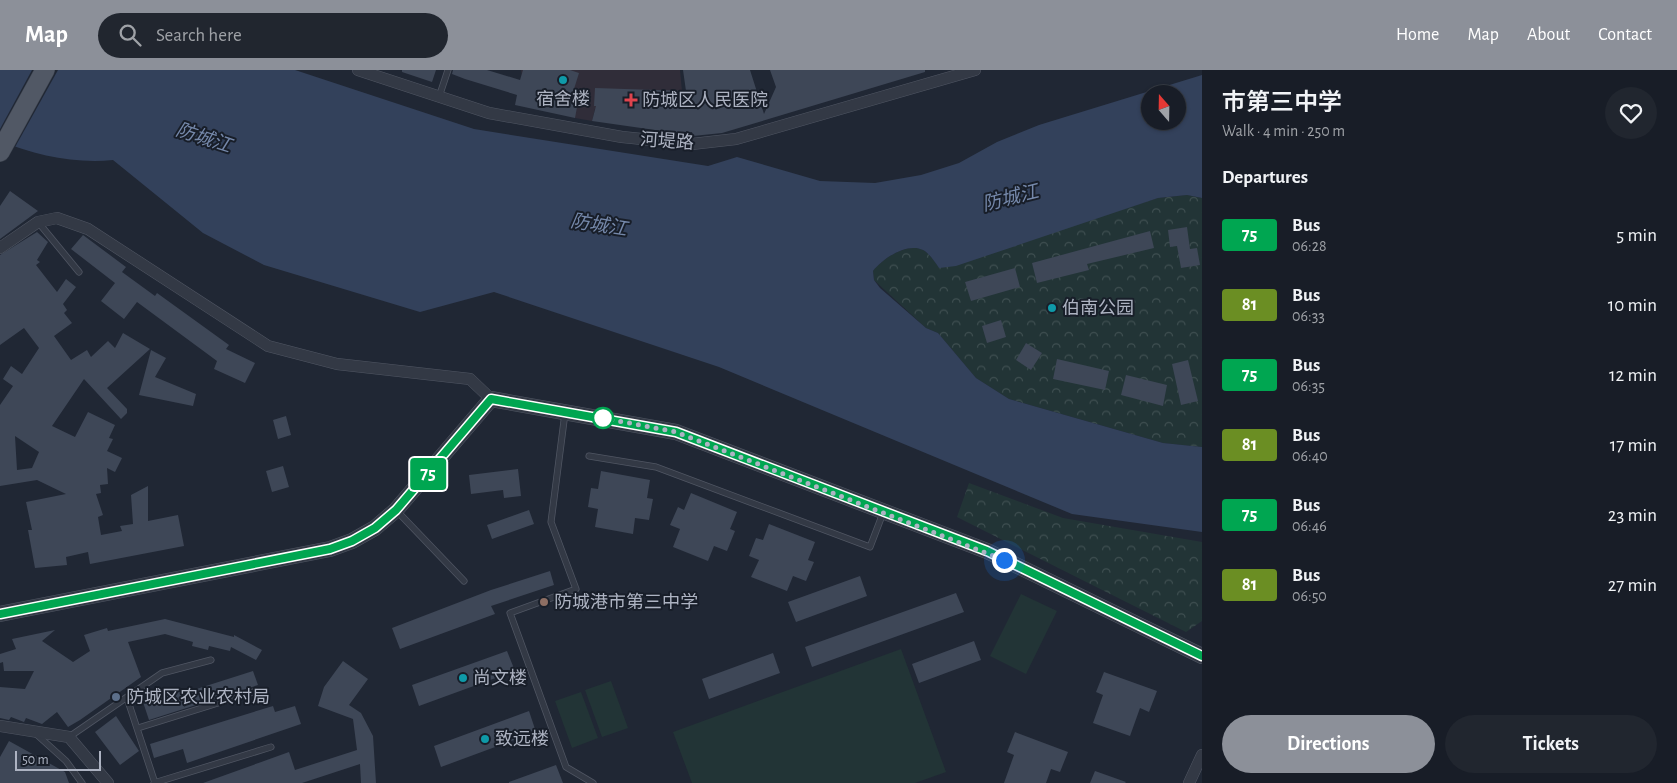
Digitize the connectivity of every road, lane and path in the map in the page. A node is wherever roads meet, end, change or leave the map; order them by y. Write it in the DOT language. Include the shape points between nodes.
graph roads {
  1 [pos="45,70"];
  2 [pos="358,70"];
  3 [pos="448,70"];
  4 [pos="975,70"];
  5 [pos="439,97"];
  6 [pos="0,152"];
  7 [pos="38,222"];
  8 [pos="0,248"];
  9 [pos="79,272"];
  10 [pos="491,399"];
  11 [pos="565,411"];
  12 [pos="589,456"];
  13 [pos="396,510"];
  14 [pos="884,511"];
  15 [pos="464,581"];
  16 [pos="0,614"];
  17 [pos="1202,656"];
  18 [pos="211,660"];
  19 [pos="256,691"];
  20 [pos="128,698"];
  21 [pos="0,726"];
  22 [pos="138,728"];
  23 [pos="35,733"];
  24 [pos="69,737"];
  25 [pos="271,747"];
  26 [pos="1202,755"];
  27 [pos="1198,772"];
  28 [pos="82,783"];
  29 [pos="108,783"];
  30 [pos="154,783"];
  31 [pos="593,783"];
  32 [pos="1188,783"];
  1 -- 6 [label="main road"];
  2 -- 5 [label="street, 河堤路"];
  3 -- 5 [label="lane"];
  4 -- 5 [label="street, 河堤路" via="736,139 692,144 622,137 489,113"];
  7 -- 8 [label="street"];
  7 -- 9 [label="lane"];
  7 -- 10 [label="street" via="57,218 88,229 268,346 338,364 470,379"];
  10 -- 11 [label="street"];
  10 -- 13 [label="street"];
  11 -- 14 [label="street" via="676,432"];
  11 -- 31 [label="lane" via="551,522 576,589 510,613 566,767"];
  12 -- 14 [label="lane" via="664,470 870,547"];
  13 -- 15 [label="lane"];
  13 -- 16 [label="street" via="375,528 330,549"];
  14 -- 17 [label="street" via="987,551"];
  18 -- 20 [label="lane" via="162,673"];
  19 -- 22 [label="lane"];
  20 -- 22 [label="lane"];
  20 -- 24 [label="lane"];
  21 -- 23 [label="street"];
  22 -- 30 [label="lane"];
  23 -- 24 [label="street"];
  23 -- 28 [label="lane" via="66,761"];
  24 -- 29 [label="street"];
  25 -- 30 [label="lane"];
  26 -- 27 [label="street"];
  27 -- 32 [label="street"];
}
